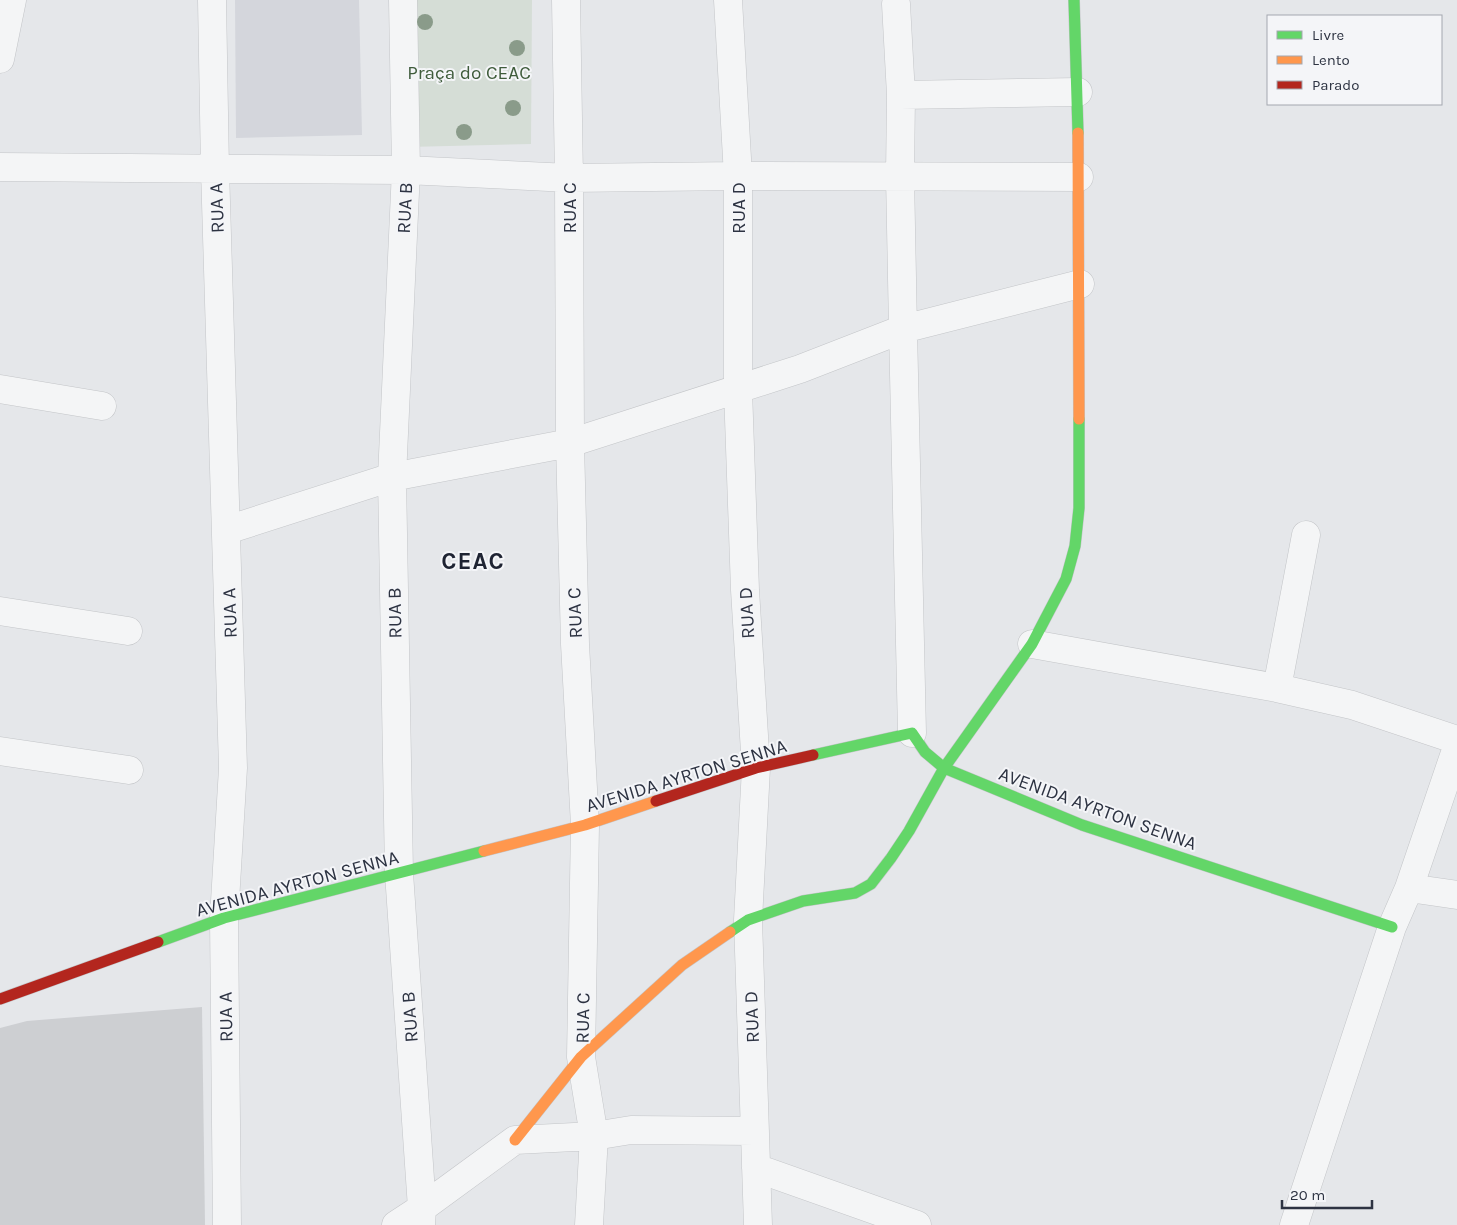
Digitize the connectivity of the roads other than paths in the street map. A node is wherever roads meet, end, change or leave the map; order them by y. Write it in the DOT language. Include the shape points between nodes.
graph roads {
  1 [pos="12,0"];
  2 [pos="212,0"];
  3 [pos="403,0"];
  4 [pos="566,0"];
  5 [pos="728,0"];
  6 [pos="1074,0"];
  7 [pos="896,4"];
  8 [pos="0,58"];
  9 [pos="1078,92"];
  10 [pos="902,95"];
  11 [pos="0,167"];
  12 [pos="215,169"];
  13 [pos="406,170"];
  14 [pos="738,176"];
  15 [pos="900,176"];
  16 [pos="1079,177"];
  17 [pos="569,178"];
  18 [pos="1080,284"];
  19 [pos="903,329"];
  20 [pos="0,389"];
  21 [pos="738,390"];
  22 [pos="102,406"];
  23 [pos="570,443"];
  24 [pos="392,477"];
  25 [pos="227,530"];
  26 [pos="1306,535"];
  27 [pos="0,611"];
  28 [pos="128,631"];
  29 [pos="1032,644"];
  30 [pos="1278,688"];
  31 [pos="912,733"];
  32 [pos="1457,740"];
  33 [pos="1457,747"];
  34 [pos="0,751"];
  35 [pos="756,768"];
  36 [pos="944,768"];
  37 [pos="129,770"];
  38 [pos="585,825"];
  39 [pos="399,873"];
  40 [pos="1409,888"];
  41 [pos="1457,895"];
  42 [pos="224,918"];
  43 [pos="748,920"];
  44 [pos="1392,928"];
  45 [pos="0,999"];
  46 [pos="581,1057"];
  47 [pos="754,1131"];
  48 [pos="594,1136"];
  49 [pos="515,1140"];
  50 [pos="756,1168"];
  51 [pos="422,1217"];
  52 [pos="227,1225"];
  53 [pos="396,1225"];
  54 [pos="589,1225"];
  55 [pos="758,1225"];
  56 [pos="917,1225"];
  57 [pos="1294,1225"];
  1 -- 8 [label="street"];
  2 -- 12 [label="street, RUA A"];
  3 -- 13 [label="street, RUA B"];
  4 -- 17 [label="street, RUA C"];
  5 -- 14 [label="street, RUA D"];
  6 -- 9 [label="street"];
  7 -- 10 [label="street"];
  9 -- 10 [label="street"];
  9 -- 16 [label="street"];
  10 -- 15 [label="street"];
  11 -- 12 [label="street"];
  12 -- 13 [label="street"];
  12 -- 25 [label="street, RUA A"];
  13 -- 17 [label="street"];
  13 -- 24 [label="street, RUA B"];
  14 -- 15 [label="street"];
  14 -- 17 [label="street"];
  14 -- 21 [label="street, RUA D"];
  15 -- 16 [label="street"];
  15 -- 19 [label="street"];
  16 -- 18 [label="street"];
  17 -- 23 [label="street, RUA C"];
  18 -- 19 [label="street"];
  18 -- 29 [label="street" via="1079,508 1075,546 1066,579"];
  19 -- 21 [label="street"];
  19 -- 31 [label="street"];
  20 -- 22 [label="street"];
  21 -- 23 [label="street"];
  21 -- 35 [label="street, RUA D" via="745,590"];
  23 -- 24 [label="street"];
  23 -- 38 [label="street, RUA C" via="575,644"];
  24 -- 25 [label="street"];
  24 -- 39 [label="street, RUA B"];
  25 -- 42 [label="street, RUA A" via="233,768"];
  26 -- 30 [label="street"];
  27 -- 28 [label="street"];
  29 -- 30 [label="street"];
  29 -- 36 [label="street"];
  30 -- 32 [label="street" via="1352,705"];
  31 -- 35 [label="street, AVENIDA AYRTON SENNA"];
  31 -- 36 [label="street, AVENIDA AYRTON SENNA" via="925,752"];
  33 -- 40 [label="street"];
  34 -- 37 [label="street"];
  35 -- 38 [label="street, AVENIDA AYRTON SENNA"];
  35 -- 43 [label="street, RUA D"];
  36 -- 43 [label="street" via="909,831 871,884 855,893 803,902"];
  36 -- 44 [label="street, AVENIDA AYRTON SENNA" via="1082,825"];
  38 -- 39 [label="street, AVENIDA AYRTON SENNA"];
  38 -- 46 [label="street, RUA C"];
  39 -- 42 [label="street, AVENIDA AYRTON SENNA"];
  39 -- 51 [label="street, RUA B"];
  40 -- 41 [label="street"];
  40 -- 44 [label="street"];
  42 -- 45 [label="street, AVENIDA AYRTON SENNA"];
  42 -- 52 [label="street, RUA A"];
  43 -- 46 [label="street" via="682,965"];
  43 -- 47 [label="street, RUA D"];
  44 -- 57 [label="street"];
  46 -- 48 [label="street, RUA C"];
  46 -- 49 [label="street"];
  47 -- 48 [label="street" via="631,1130"];
  47 -- 50 [label="street, RUA D"];
  48 -- 49 [label="street"];
  48 -- 54 [label="street, RUA C"];
  49 -- 51 [label="street"];
  50 -- 55 [label="street, RUA D"];
  50 -- 56 [label="street"];
  51 -- 53 [label="street"];
}
